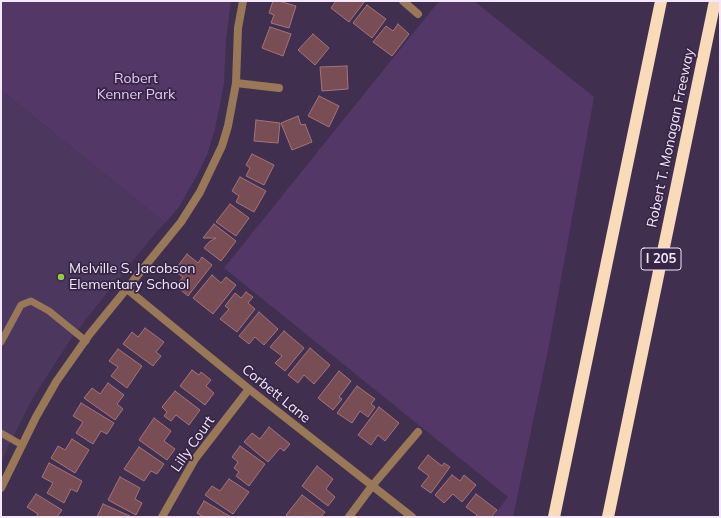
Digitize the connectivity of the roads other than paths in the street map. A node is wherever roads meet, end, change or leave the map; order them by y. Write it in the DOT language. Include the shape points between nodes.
graph roads {
  1 [pos="243,1"];
  2 [pos="403,1"];
  3 [pos="661,1"];
  4 [pos="715,1"];
  5 [pos="418,14"];
  6 [pos="236,83"];
  7 [pos="280,88"];
  8 [pos="127,289"];
  9 [pos="86,341"];
  10 [pos="1,342"];
  11 [pos="249,389"];
  12 [pos="418,432"];
  13 [pos="1,433"];
  14 [pos="22,445"];
  15 [pos="372,486"];
  16 [pos="1,488"];
  17 [pos="162,517"];
  18 [pos="349,517"];
  19 [pos="412,517"];
  20 [pos="554,517"];
  21 [pos="608,517"];
  1 -- 6 [label="street" via="238,28"];
  2 -- 5 [label="street"];
  3 -- 20 [label="highway"];
  4 -- 21 [label="highway, Robert T. Monagan Freeway / I 205"];
  6 -- 7 [label="street"];
  6 -- 8 [label="street" via="222,146 200,192 181,222"];
  8 -- 9 [label="street"];
  8 -- 11 [label="street, Corbett Lane"];
  9 -- 10 [label="lane" via="50,311 31,301 21,305"];
  9 -- 14 [label="street" via="56,382"];
  11 -- 15 [label="street, Corbett Lane"];
  11 -- 17 [label="street, Lilly Court" via="195,459"];
  12 -- 15 [label="street"];
  13 -- 14 [label="lane"];
  14 -- 16 [label="street"];
  15 -- 18 [label="street"];
  15 -- 19 [label="street, Corbett Lane"];
}
